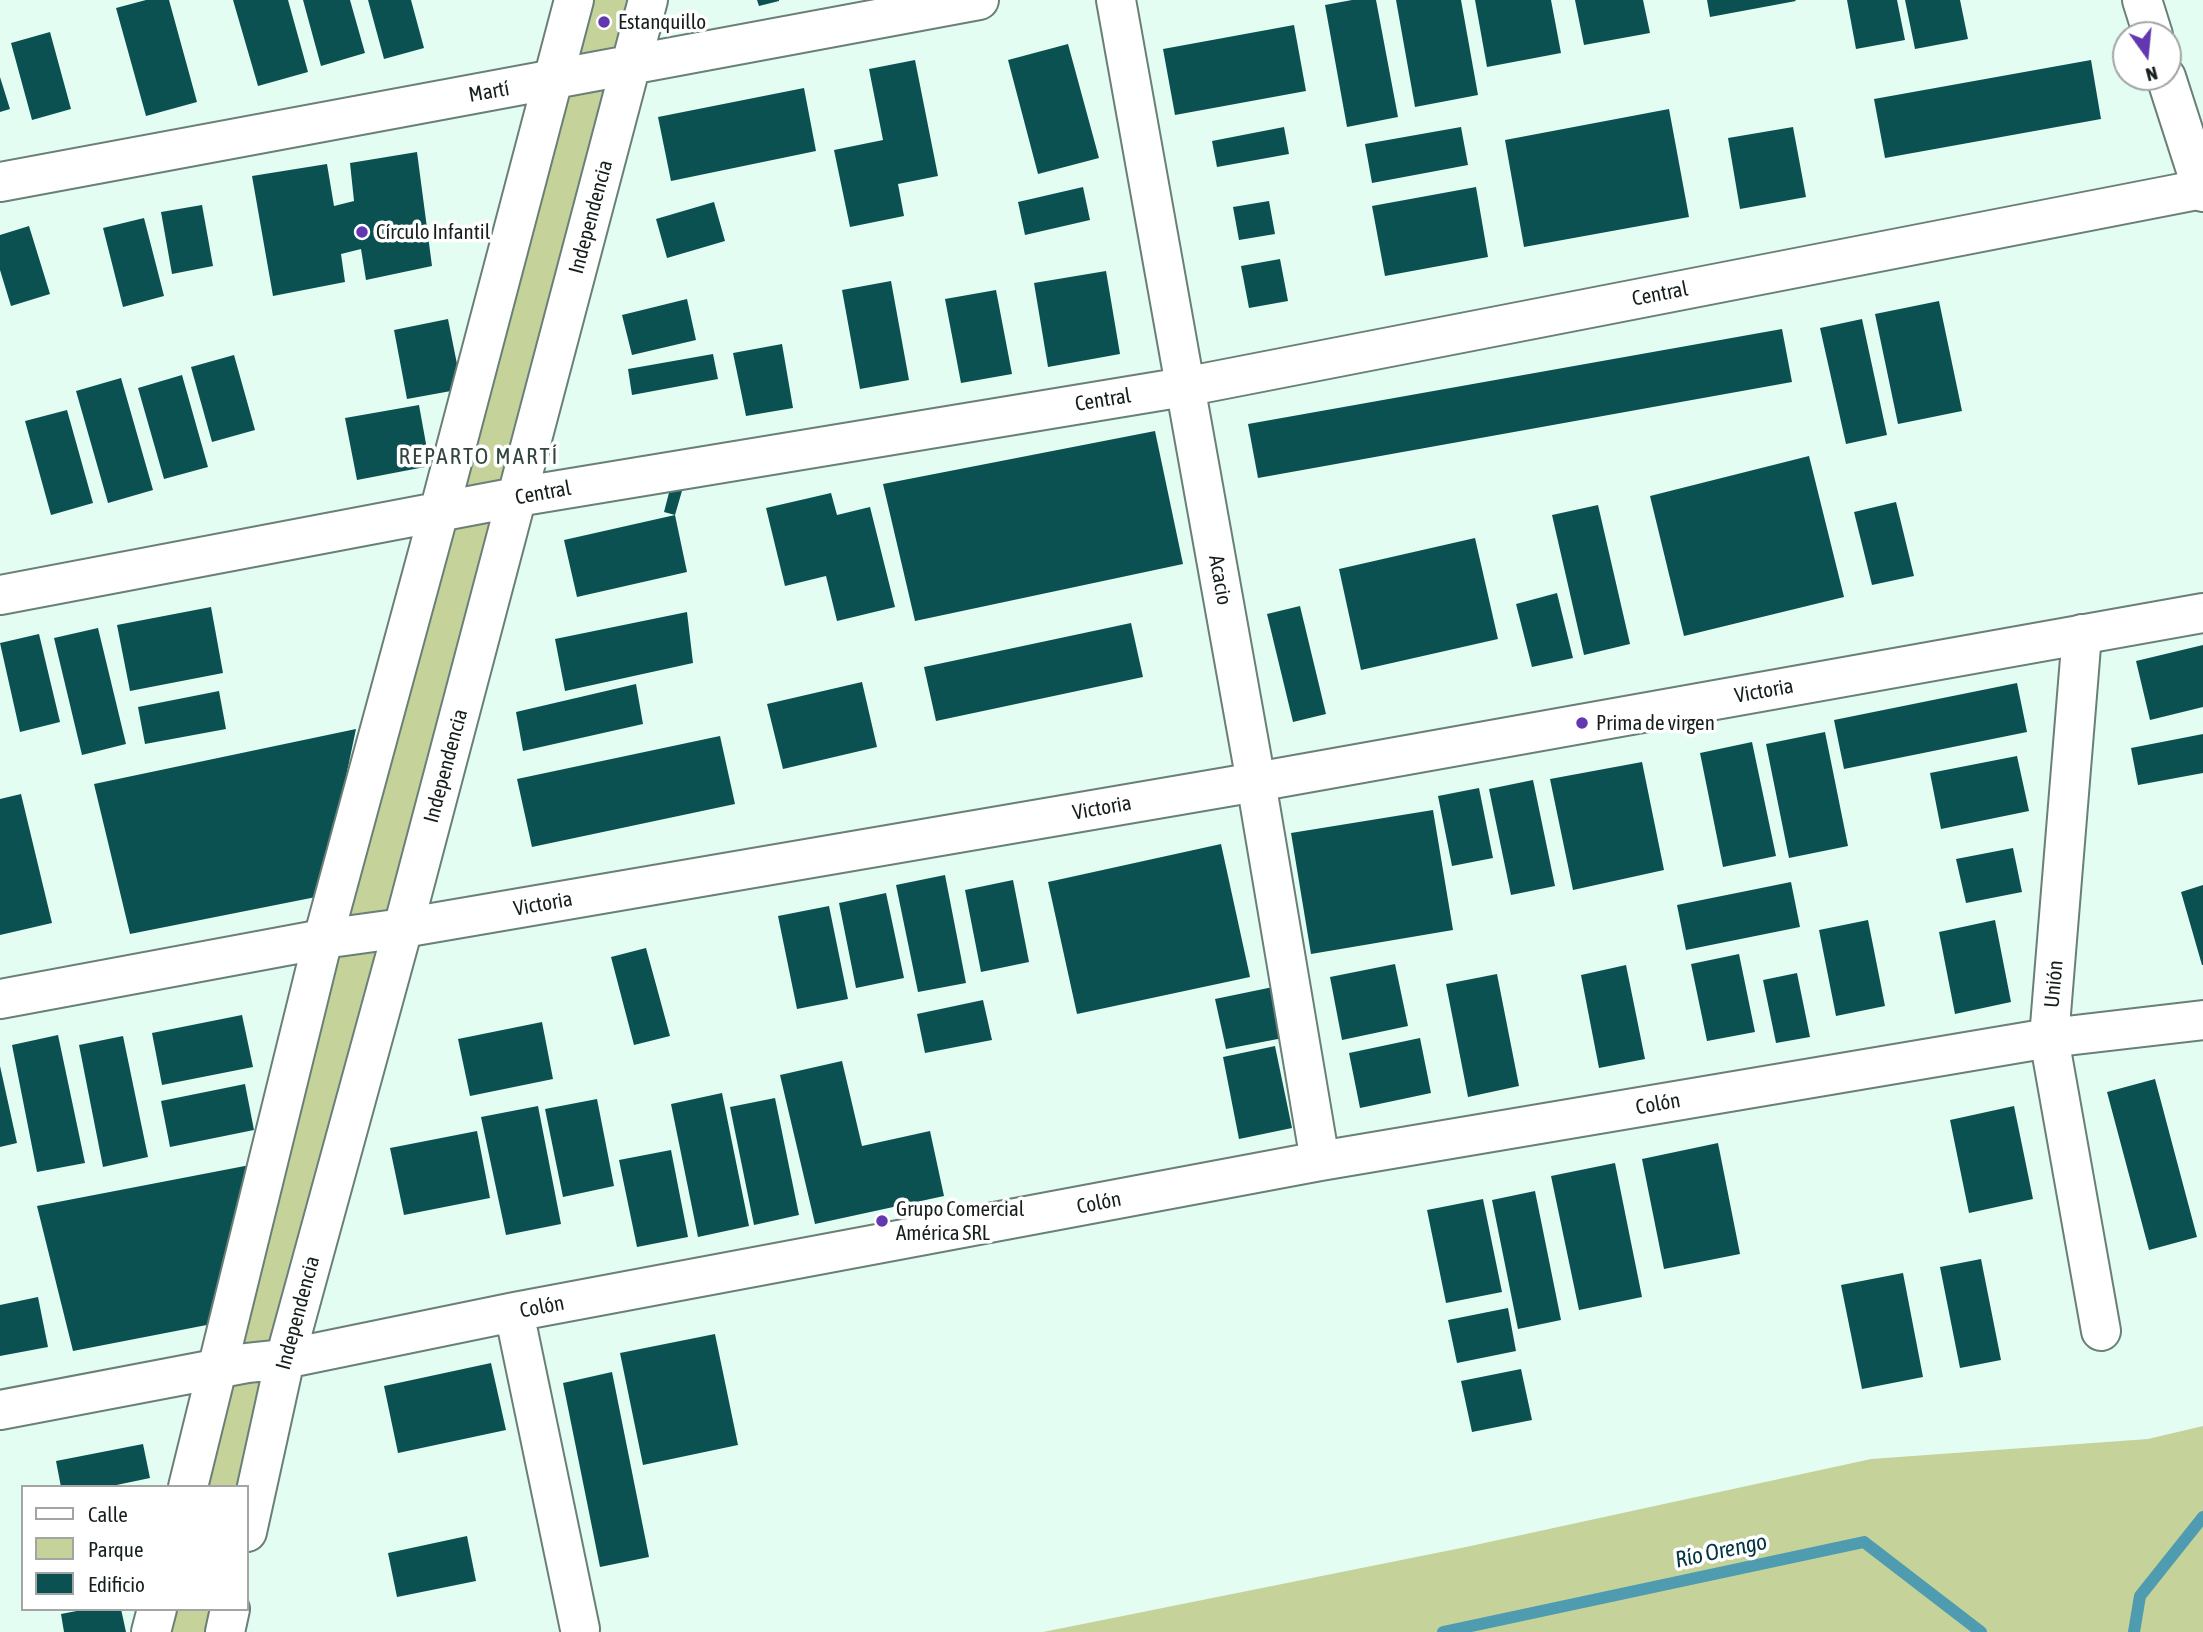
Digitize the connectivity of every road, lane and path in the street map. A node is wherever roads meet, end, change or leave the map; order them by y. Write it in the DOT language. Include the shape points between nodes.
graph roads {
  1 [pos="574,0"];
  2 [pos="648,0"];
  3 [pos="979,0"];
  4 [pos="1116,0"];
  5 [pos="2142,0"];
  6 [pos="2149,21"];
  7 [pos="631,65"];
  8 [pos="552,80"];
  9 [pos="2171,91"];
  10 [pos="0,181"];
  11 [pos="2203,190"];
  12 [pos="1184,387"];
  13 [pos="517,497"];
  14 [pos="439,512"];
  15 [pos="0,595"];
  16 [pos="2203,613"];
  17 [pos="2082,634"];
  18 [pos="1256,782"];
  19 [pos="403,928"];
  20 [pos="323,939"];
  21 [pos="0,999"];
  22 [pos="2203,1020"];
  23 [pos="2049,1038"];
  24 [pos="1320,1161"];
  25 [pos="514,1312"];
  26 [pos="2101,1331"];
  27 [pos="285,1359"];
  28 [pos="218,1369"];
  29 [pos="0,1409"];
  30 [pos="189,1485"];
  31 [pos="248,1527"];
  32 [pos="156,1611"];
  33 [pos="230,1611"];
  34 [pos="580,1629"];
  35 [pos="151,1632"];
  36 [pos="225,1632"];
  1 -- 8 [label="main road"];
  2 -- 7 [label="main road, Independencia"];
  3 -- 7 [label="main road, Martí"];
  4 -- 12 [label="main road, Acacio"];
  5 -- 6 [label="main road"];
  7 -- 8 [label="main road, Martí"];
  7 -- 13 [label="main road, Independencia"];
  8 -- 10 [label="main road, Martí"];
  8 -- 14 [label="main road"];
  9 -- 11 [label="main road"];
  11 -- 12 [label="main road, Central"];
  12 -- 13 [label="main road, Central"];
  12 -- 18 [label="main road, Acacio"];
  13 -- 14 [label="main road, Central"];
  13 -- 19 [label="main road, Independencia"];
  14 -- 15 [label="main road, Central"];
  14 -- 20 [label="main road"];
  16 -- 17 [label="main road, Victoria"];
  17 -- 18 [label="main road, Victoria"];
  17 -- 23 [label="main road, Unión"];
  18 -- 19 [label="main road, Victoria"];
  18 -- 24 [label="main road, Acacio"];
  19 -- 20 [label="main road, Victoria"];
  19 -- 27 [label="main road, Independencia"];
  20 -- 21 [label="main road, Victoria"];
  20 -- 28 [label="main road"];
  22 -- 23 [label="main road, Colón"];
  23 -- 24 [label="main road, Colón"];
  23 -- 26 [label="main road, Unión"];
  24 -- 25 [label="main road, Colón"];
  25 -- 27 [label="main road, Colón"];
  25 -- 34 [label="main road"];
  27 -- 28 [label="main road, Colón"];
  27 -- 31 [label="main road, Independencia"];
  28 -- 29 [label="main road, Colón"];
  28 -- 30 [label="main road"];
  32 -- 35 [label="main road"];
  33 -- 36 [label="main road"];
}
